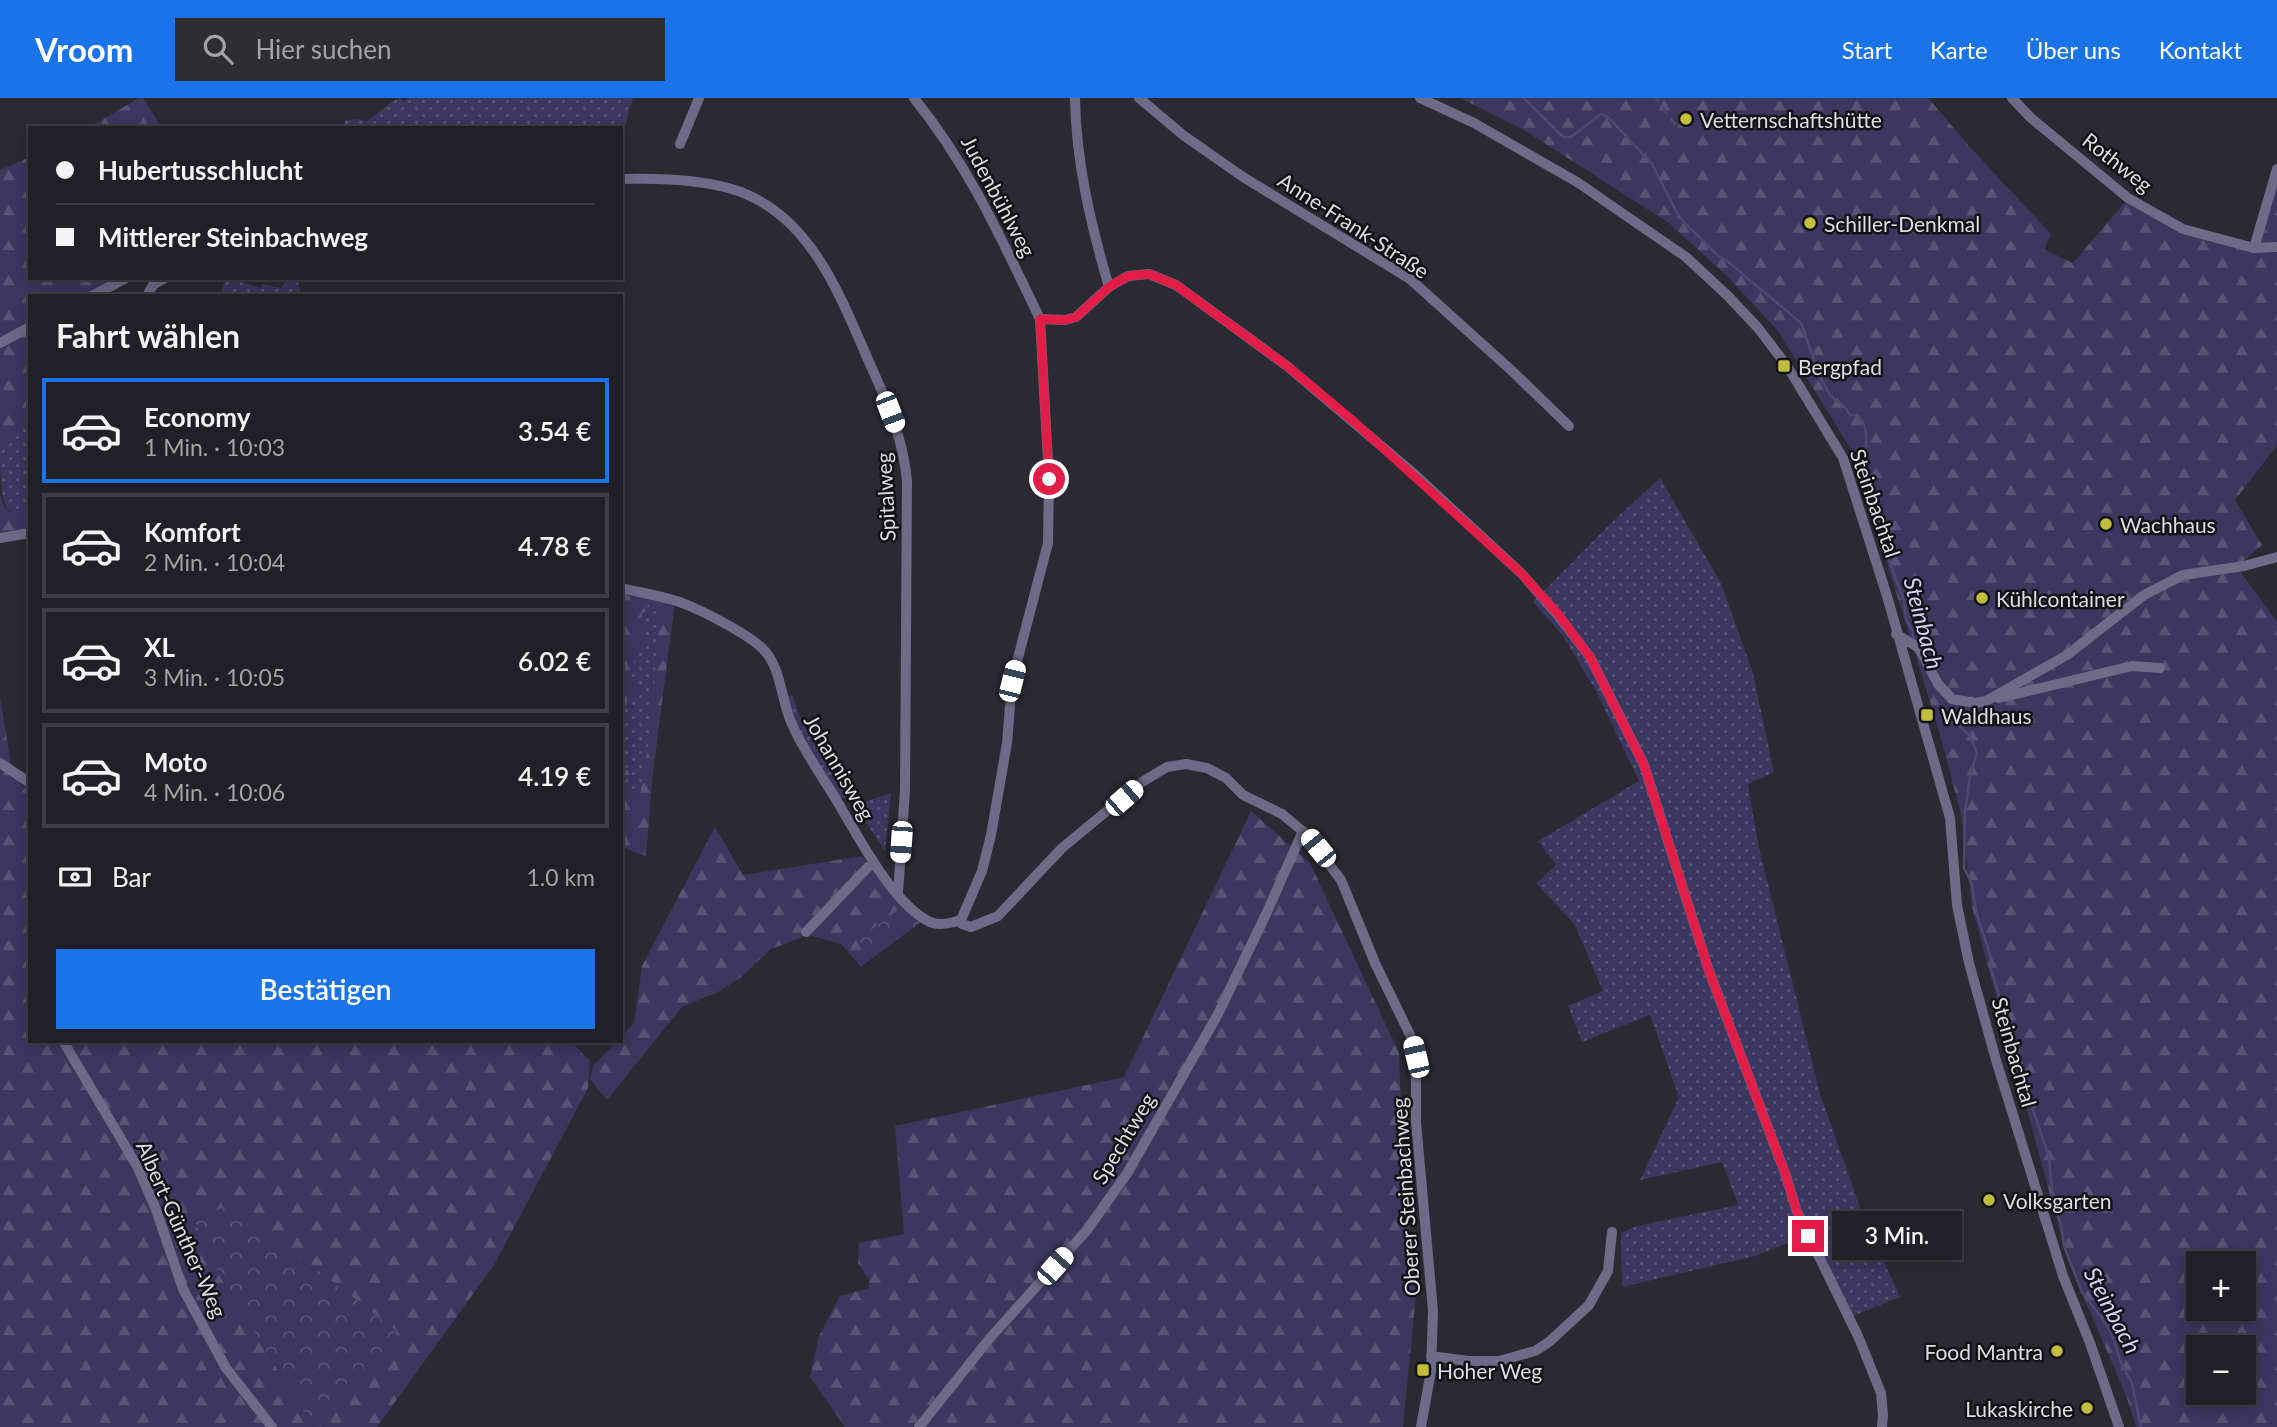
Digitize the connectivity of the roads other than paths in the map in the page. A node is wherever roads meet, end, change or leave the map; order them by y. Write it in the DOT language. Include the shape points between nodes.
graph roads {
  1 [pos="699,98"];
  2 [pos="914,98"];
  3 [pos="1075,98"];
  4 [pos="1139,98"];
  5 [pos="1420,98"];
  6 [pos="2012,98"];
  7 [pos="680,144"];
  8 [pos="2277,169"];
  9 [pos="623,179"];
  10 [pos="2277,247"];
  11 [pos="2254,248"];
  12 [pos="122,280"];
  13 [pos="162,280"];
  14 [pos="1109,287"];
  15 [pos="96,294"];
  16 [pos="148,294"];
  17 [pos="1042,319"];
  18 [pos="28,328"];
  19 [pos="0,342"];
  20 [pos="1569,426"];
  21 [pos="28,533"];
  22 [pos="0,538"];
  23 [pos="2277,557"];
  24 [pos="623,588"];
  25 [pos="1896,634"];
  26 [pos="2160,668"];
  27 [pos="1986,701"];
  28 [pos="0,763"];
  29 [pos="28,782"];
  30 [pos="1303,831"];
  31 [pos="873,862"];
  32 [pos="898,893"];
  33 [pos="961,920"];
  34 [pos="806,932"];
  35 [pos="64,1043"];
  36 [pos="1612,1232"];
  37 [pos="1432,1356"];
  38 [pos="272,1427"];
  39 [pos="919,1427"];
  40 [pos="1421,1427"];
  41 [pos="1882,1427"];
  42 [pos="2119,1427"];
  1 -- 7 [label="street"];
  2 -- 17 [label="street, Judenbühlweg" via="981,195"];
  3 -- 14 [label="street" via="1075,132 1090,220"];
  4 -- 20 [label="street, Anne-Frank-Straße" via="1243,177 1410,279"];
  5 -- 25 [label="street, Steinbachtal" via="1474,123 1626,214 1686,257 1758,328 1843,458"];
  6 -- 11 [label="street, Rothweg" via="2127,198 2183,229"];
  8 -- 11 [label="street"];
  9 -- 32 [label="street, Spitalweg" via="713,185 747,194 778,212 803,238 839,293 890,412 907,481 905,790"];
  10 -- 11 [label="street, Rothweg"];
  12 -- 15 [label="street"];
  13 -- 16 [label="street"];
  14 -- 17 [label="street" via="1076,317"];
  14 -- 41 [label="street" via="1128,276 1149,274 1176,285 1287,366 1522,574 1590,657 1644,765 1709,971 1797,1212 1881,1392"];
  17 -- 33 [label="street" via="1048,543 1012,681 991,835"];
  18 -- 19 [label="street"];
  21 -- 22 [label="street"];
  23 -- 27 [label="street" via="2183,575 2144,594 2067,655"];
  24 -- 31 [label="street, Johannisweg" via="675,600 750,638 764,650 790,721"];
  25 -- 27 [label="street" via="1919,648 1938,684 1952,699"];
  25 -- 42 [label="street, Steinbachtal" via="1950,818 1957,905 1996,1060 2063,1276"];
  26 -- 27 [label="street" via="2103,671"];
  28 -- 29 [label="street"];
  30 -- 33 [label="street, Oberer Steinbachweg" via="1207,768 1167,767 1062,848 998,916 971,927"];
  30 -- 37 [label="street, Oberer Steinbachweg" via="1341,880 1412,1039 1433,1311"];
  30 -- 39 [label="street, Spechtweg" via="1218,1014 1128,1172 1087,1230 990,1338"];
  31 -- 32 [label="street, Johannisweg"];
  31 -- 34 [label="street"];
  32 -- 33 [label="street, Johannisweg" via="932,923"];
  35 -- 38 [label="street, Albert-Günther-Weg" via="137,1166 183,1289 199,1319 226,1368"];
  36 -- 37 [label="street" via="1608,1271 1589,1305 1549,1342 1499,1361"];
  37 -- 40 [label="street, Oberer Steinbachweg"];
}
